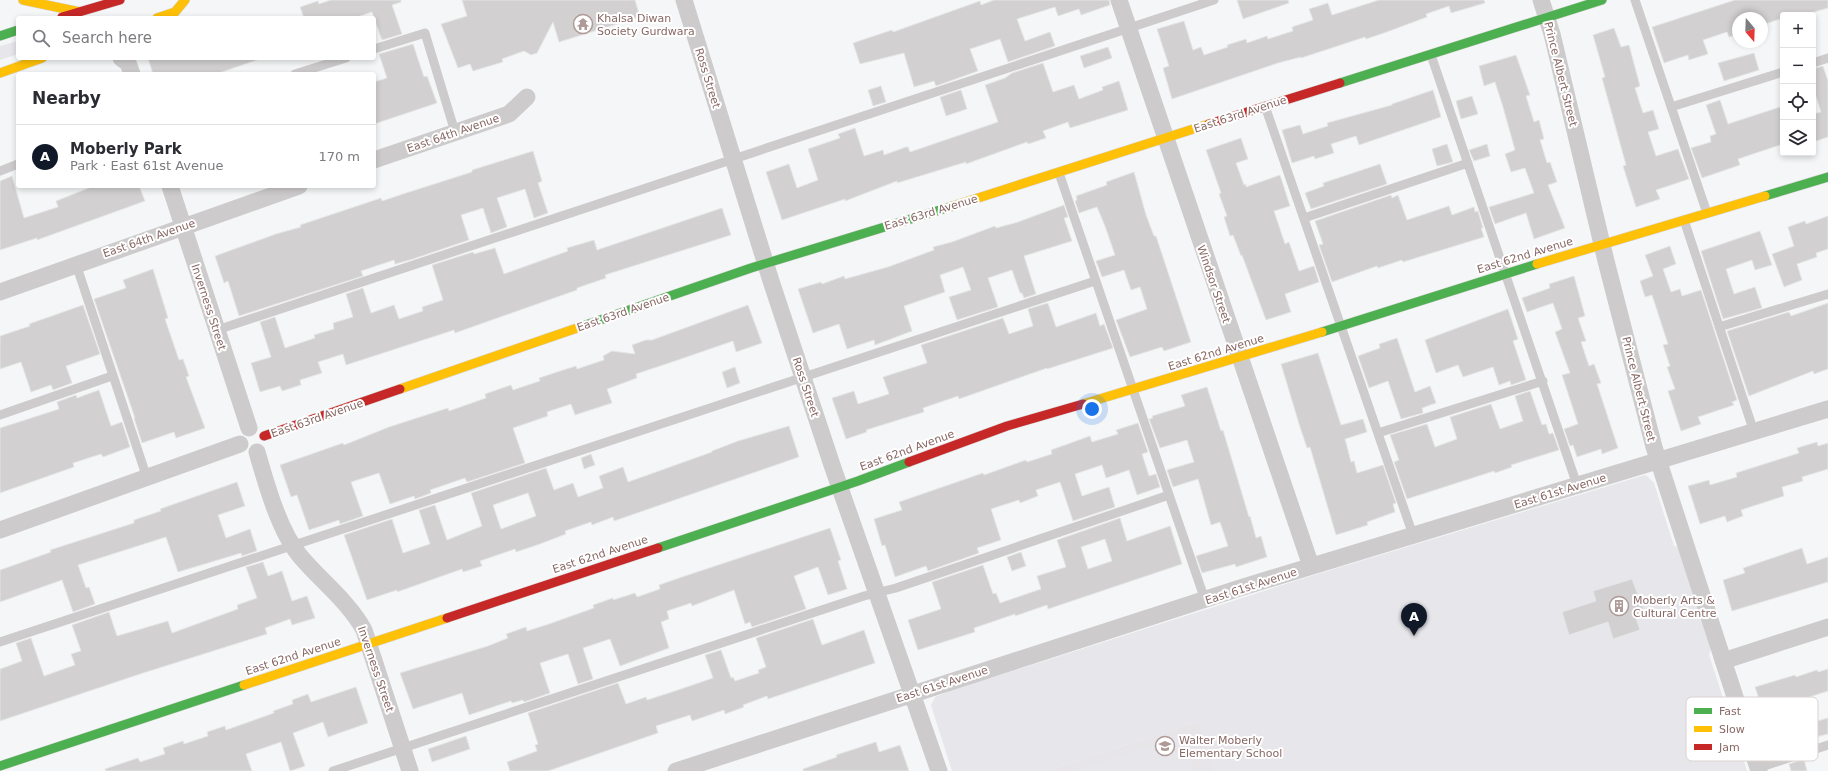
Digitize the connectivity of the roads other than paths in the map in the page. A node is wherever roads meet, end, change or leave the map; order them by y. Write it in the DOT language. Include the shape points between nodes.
graph roads {
  1 [pos="23,0"];
  2 [pos="120,0"];
  3 [pos="185,0"];
  4 [pos="684,0"];
  5 [pos="1119,0"];
  6 [pos="1214,0"];
  7 [pos="1541,0"];
  8 [pos="1602,0"];
  9 [pos="1635,0"];
  10 [pos="80,12"];
  11 [pos="66,16"];
  12 [pos="163,16"];
  13 [pos="1547,18"];
  14 [pos="1128,28"];
  15 [pos="16,31"];
  16 [pos="0,36"];
  17 [pos="376,48"];
  18 [pos="1431,55"];
  19 [pos="1828,58"];
  20 [pos="36,60"];
  21 [pos="340,60"];
  22 [pos="1816,62"];
  23 [pos="302,72"];
  24 [pos="0,73"];
  25 [pos="1780,73"];
  26 [pos="527,98"];
  27 [pos="1265,106"];
  28 [pos="1671,108"];
  29 [pos="455,132"];
  30 [pos="1165,138"];
  31 [pos="376,159"];
  32 [pos="733,159"];
  33 [pos="1468,163"];
  34 [pos="16,165"];
  35 [pos="0,171"];
  36 [pos="1059,173"];
  37 [pos="1828,177"];
  38 [pos="171,188"];
  39 [pos="293,188"];
  40 [pos="1707,214"];
  41 [pos="1304,218"];
  42 [pos="1684,220"];
  43 [pos="184,226"];
  44 [pos="1602,244"];
  45 [pos="76,264"];
  46 [pos="765,264"];
  47 [pos="1505,274"];
  48 [pos="1095,282"];
  49 [pos="0,292"];
  50 [pos="1828,294"];
  51 [pos="1341,325"];
  52 [pos="1719,327"];
  53 [pos="217,330"];
  54 [pos="1239,357"];
  55 [pos="112,376"];
  56 [pos="804,378"];
  57 [pos="1543,381"];
  58 [pos="1133,389"];
  59 [pos="1828,409"];
  60 [pos="0,414"];
  61 [pos="249,428"];
  62 [pos="1754,432"];
  63 [pos="1378,434"];
  64 [pos="264,436"];
  65 [pos="240,444"];
  66 [pos="257,452"];
  67 [pos="1658,461"];
  68 [pos="147,478"];
  69 [pos="1577,485"];
  70 [pos="840,487"];
  71 [pos="1169,495"];
  72 [pos="0,530"];
  73 [pos="1413,535"];
  74 [pos="292,545"];
  75 [pos="1311,566"];
  76 [pos="877,593"];
  77 [pos="1205,600"];
  78 [pos="1828,627"];
  79 [pos="0,642"];
  80 [pos="369,644"];
  81 [pos="1723,661"];
  82 [pos="912,694"];
  83 [pos="1735,697"];
  84 [pos="1828,745"];
  85 [pos="403,748"];
  86 [pos="1818,748"];
  87 [pos="1782,761"];
  88 [pos="2,762"];
  89 [pos="1759,769"];
  90 [pos="333,771"];
  91 [pos="410,771"];
  92 [pos="676,771"];
  93 [pos="939,771"];
  1 -- 10 [label="main road"];
  2 -- 10 [label="main road"];
  3 -- 12 [label="main road" via="175,12"];
  4 -- 32 [label="street, Ross Street"];
  5 -- 14 [label="street, Windsor Street"];
  6 -- 14 [label="lane"];
  7 -- 13 [label="street, Prince Albert Street"];
  8 -- 13 [label="main road, East 63rd Avenue"];
  9 -- 28 [label="lane"];
  10 -- 11 [label="main road"];
  13 -- 18 [label="main road, East 63rd Avenue"];
  13 -- 44 [label="street, Prince Albert Street"];
  14 -- 30 [label="street, Windsor Street"];
  14 -- 32 [label="lane"];
  15 -- 16 [label="main road"];
  17 -- 29 [label="lane" via="425,33"];
  18 -- 27 [label="main road, East 63rd Avenue"];
  18 -- 33 [label="lane"];
  19 -- 22 [label="lane"];
  20 -- 24 [label="main road"];
  21 -- 23 [label="lane"];
  25 -- 28 [label="lane"];
  26 -- 29 [label="street, East 64th Avenue" via="509,114"];
  27 -- 30 [label="main road, East 63rd Avenue"];
  27 -- 41 [label="lane"];
  28 -- 40 [label="lane"];
  29 -- 31 [label="street, East 64th Avenue"];
  30 -- 36 [label="main road, East 63rd Avenue"];
  30 -- 54 [label="street, Windsor Street"];
  32 -- 46 [label="street, Ross Street"];
  32 -- 53 [label="lane"];
  33 -- 41 [label="lane"];
  33 -- 47 [label="lane"];
  34 -- 35 [label="lane"];
  36 -- 46 [label="main road, East 63rd Avenue"];
  36 -- 48 [label="lane"];
  37 -- 40 [label="main road, East 62nd Avenue"];
  38 -- 43 [label="street, Inverness Street"];
  39 -- 43 [label="street, East 64th Avenue"];
  40 -- 42 [label="main road, East 62nd Avenue"];
  41 -- 51 [label="lane"];
  42 -- 44 [label="main road, East 62nd Avenue"];
  42 -- 52 [label="lane"];
  43 -- 45 [label="street, East 64th Avenue"];
  43 -- 53 [label="street, Inverness Street"];
  44 -- 47 [label="main road, East 62nd Avenue"];
  44 -- 67 [label="street, Prince Albert Street"];
  45 -- 49 [label="street, East 64th Avenue"];
  45 -- 55 [label="lane"];
  46 -- 56 [label="street, Ross Street"];
  46 -- 64 [label="main road, East 63rd Avenue"];
  47 -- 51 [label="main road, East 62nd Avenue"];
  47 -- 57 [label="lane"];
  48 -- 56 [label="lane"];
  48 -- 58 [label="lane"];
  50 -- 52 [label="lane"];
  51 -- 54 [label="main road, East 62nd Avenue"];
  51 -- 63 [label="lane"];
  52 -- 62 [label="lane"];
  53 -- 61 [label="street, Inverness Street"];
  54 -- 58 [label="main road, East 62nd Avenue"];
  54 -- 75 [label="street, Windsor Street"];
  55 -- 60 [label="lane"];
  55 -- 68 [label="lane"];
  56 -- 70 [label="street, Ross Street"];
  56 -- 74 [label="lane"];
  57 -- 63 [label="lane"];
  57 -- 69 [label="lane"];
  58 -- 70 [label="main road, East 62nd Avenue" via="1007,426"];
  58 -- 71 [label="lane"];
  59 -- 62 [label="street, East 61st Avenue"];
  61 -- 64 [label="street" via="260,430"];
  61 -- 65 [label="street" via="240,436"];
  62 -- 67 [label="street, East 61st Avenue"];
  63 -- 73 [label="lane"];
  64 -- 66 [label="street" via="263,447"];
  65 -- 66 [label="street" via="248,452"];
  65 -- 68 [label="street"];
  66 -- 74 [label="street, Inverness Street" via="285,534"];
  67 -- 69 [label="street, East 61st Avenue"];
  67 -- 81 [label="street, Prince Albert Street"];
  68 -- 72 [label="street"];
  69 -- 73 [label="street, East 61st Avenue"];
  70 -- 76 [label="street, Ross Street"];
  70 -- 80 [label="main road, East 62nd Avenue"];
  71 -- 76 [label="lane"];
  71 -- 77 [label="lane"];
  73 -- 75 [label="street, East 61st Avenue"];
  74 -- 79 [label="lane"];
  74 -- 80 [label="street, Inverness Street" via="355,615"];
  75 -- 77 [label="street, East 61st Avenue"];
  76 -- 82 [label="street, Ross Street"];
  76 -- 85 [label="lane"];
  77 -- 82 [label="street, East 61st Avenue"];
  78 -- 81 [label="street"];
  80 -- 85 [label="street, Inverness Street"];
  80 -- 88 [label="main road, East 62nd Avenue"];
  81 -- 83 [label="street, Prince Albert Street"];
  82 -- 92 [label="street, East 61st Avenue"];
  82 -- 93 [label="street, Ross Street"];
  84 -- 86 [label="lane"];
  85 -- 90 [label="lane"];
  85 -- 91 [label="street, Inverness Street"];
  87 -- 89 [label="lane"];
}
